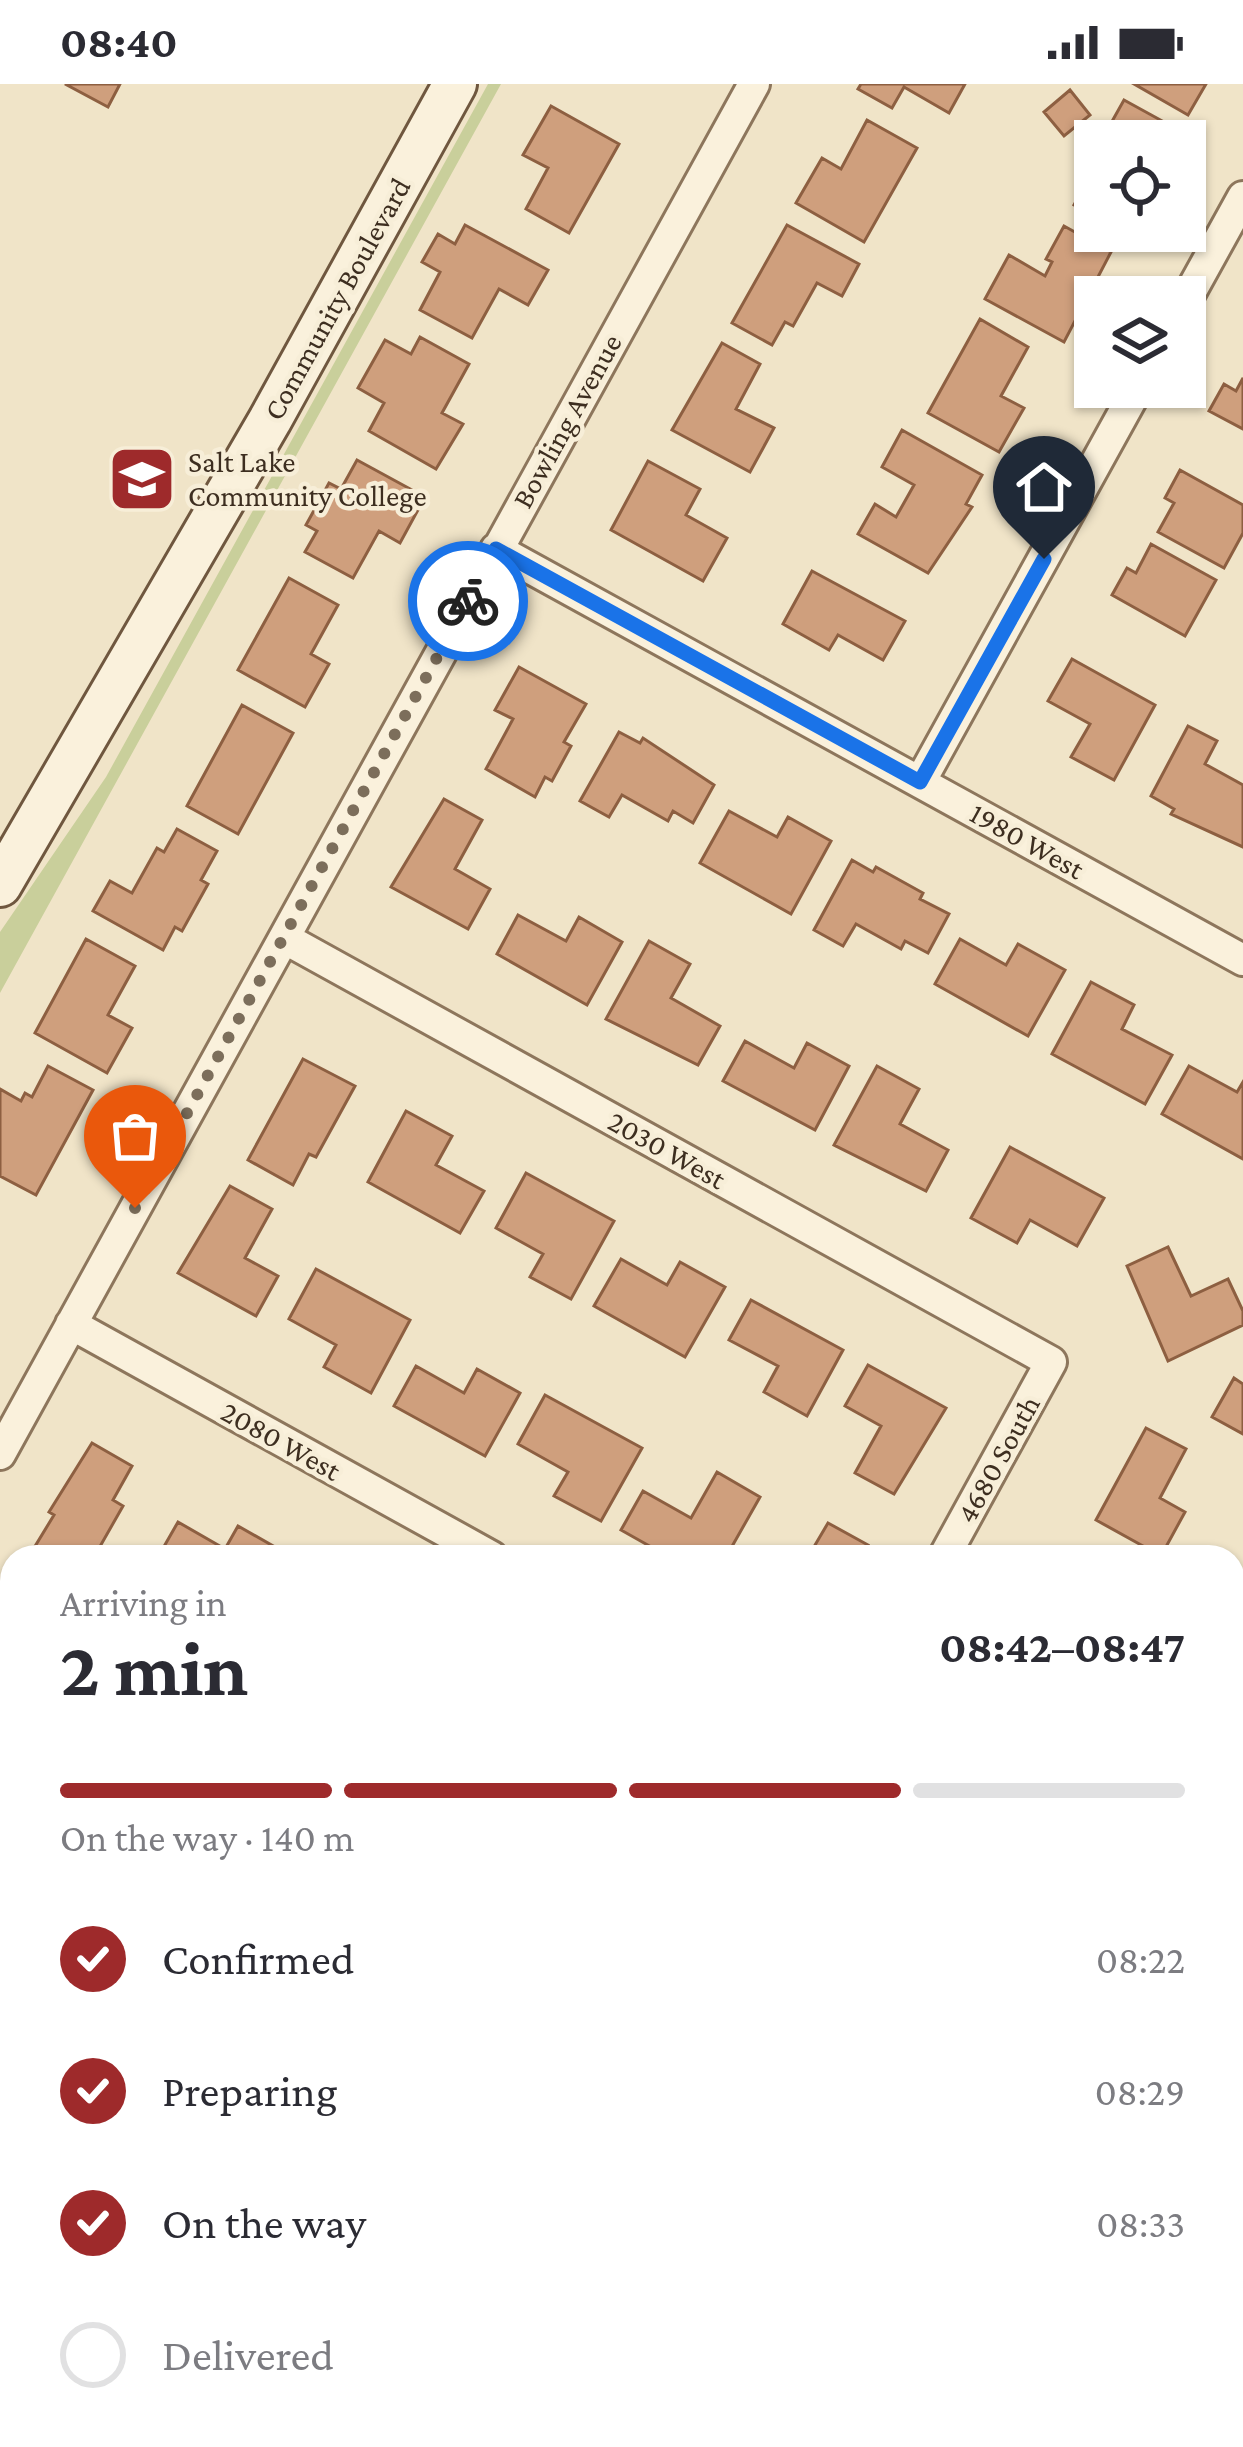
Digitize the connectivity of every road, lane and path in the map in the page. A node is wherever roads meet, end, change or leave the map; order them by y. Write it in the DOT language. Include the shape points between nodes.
graph roads {
  1 [pos="455,84"];
  2 [pos="754,84"];
  3 [pos="1243,197"];
  4 [pos="1199,276"];
  5 [pos="1126,408"];
  6 [pos="496,549"];
  7 [pos="920,782"];
  8 [pos="0,886"];
  9 [pos="284,938"];
  10 [pos="1243,960"];
  11 [pos="71,1324"];
  12 [pos="1051,1362"];
  13 [pos="0,1454"];
  14 [pos="470,1545"];
  15 [pos="951,1545"];
  1 -- 8 [label="street, Community Boulevard"];
  2 -- 6 [label="street, Bowling Avenue"];
  3 -- 4 [label="street"];
  5 -- 7 [label="street"];
  6 -- 7 [label="street, 1980 West"];
  6 -- 9 [label="street, Bowling Avenue"];
  7 -- 10 [label="street, 1980 West"];
  9 -- 11 [label="street, Bowling Avenue"];
  9 -- 12 [label="street, 2030 West"];
  11 -- 13 [label="street, Bowling Avenue"];
  11 -- 14 [label="street, 2080 West"];
  12 -- 15 [label="street, 4680 South"];
}
